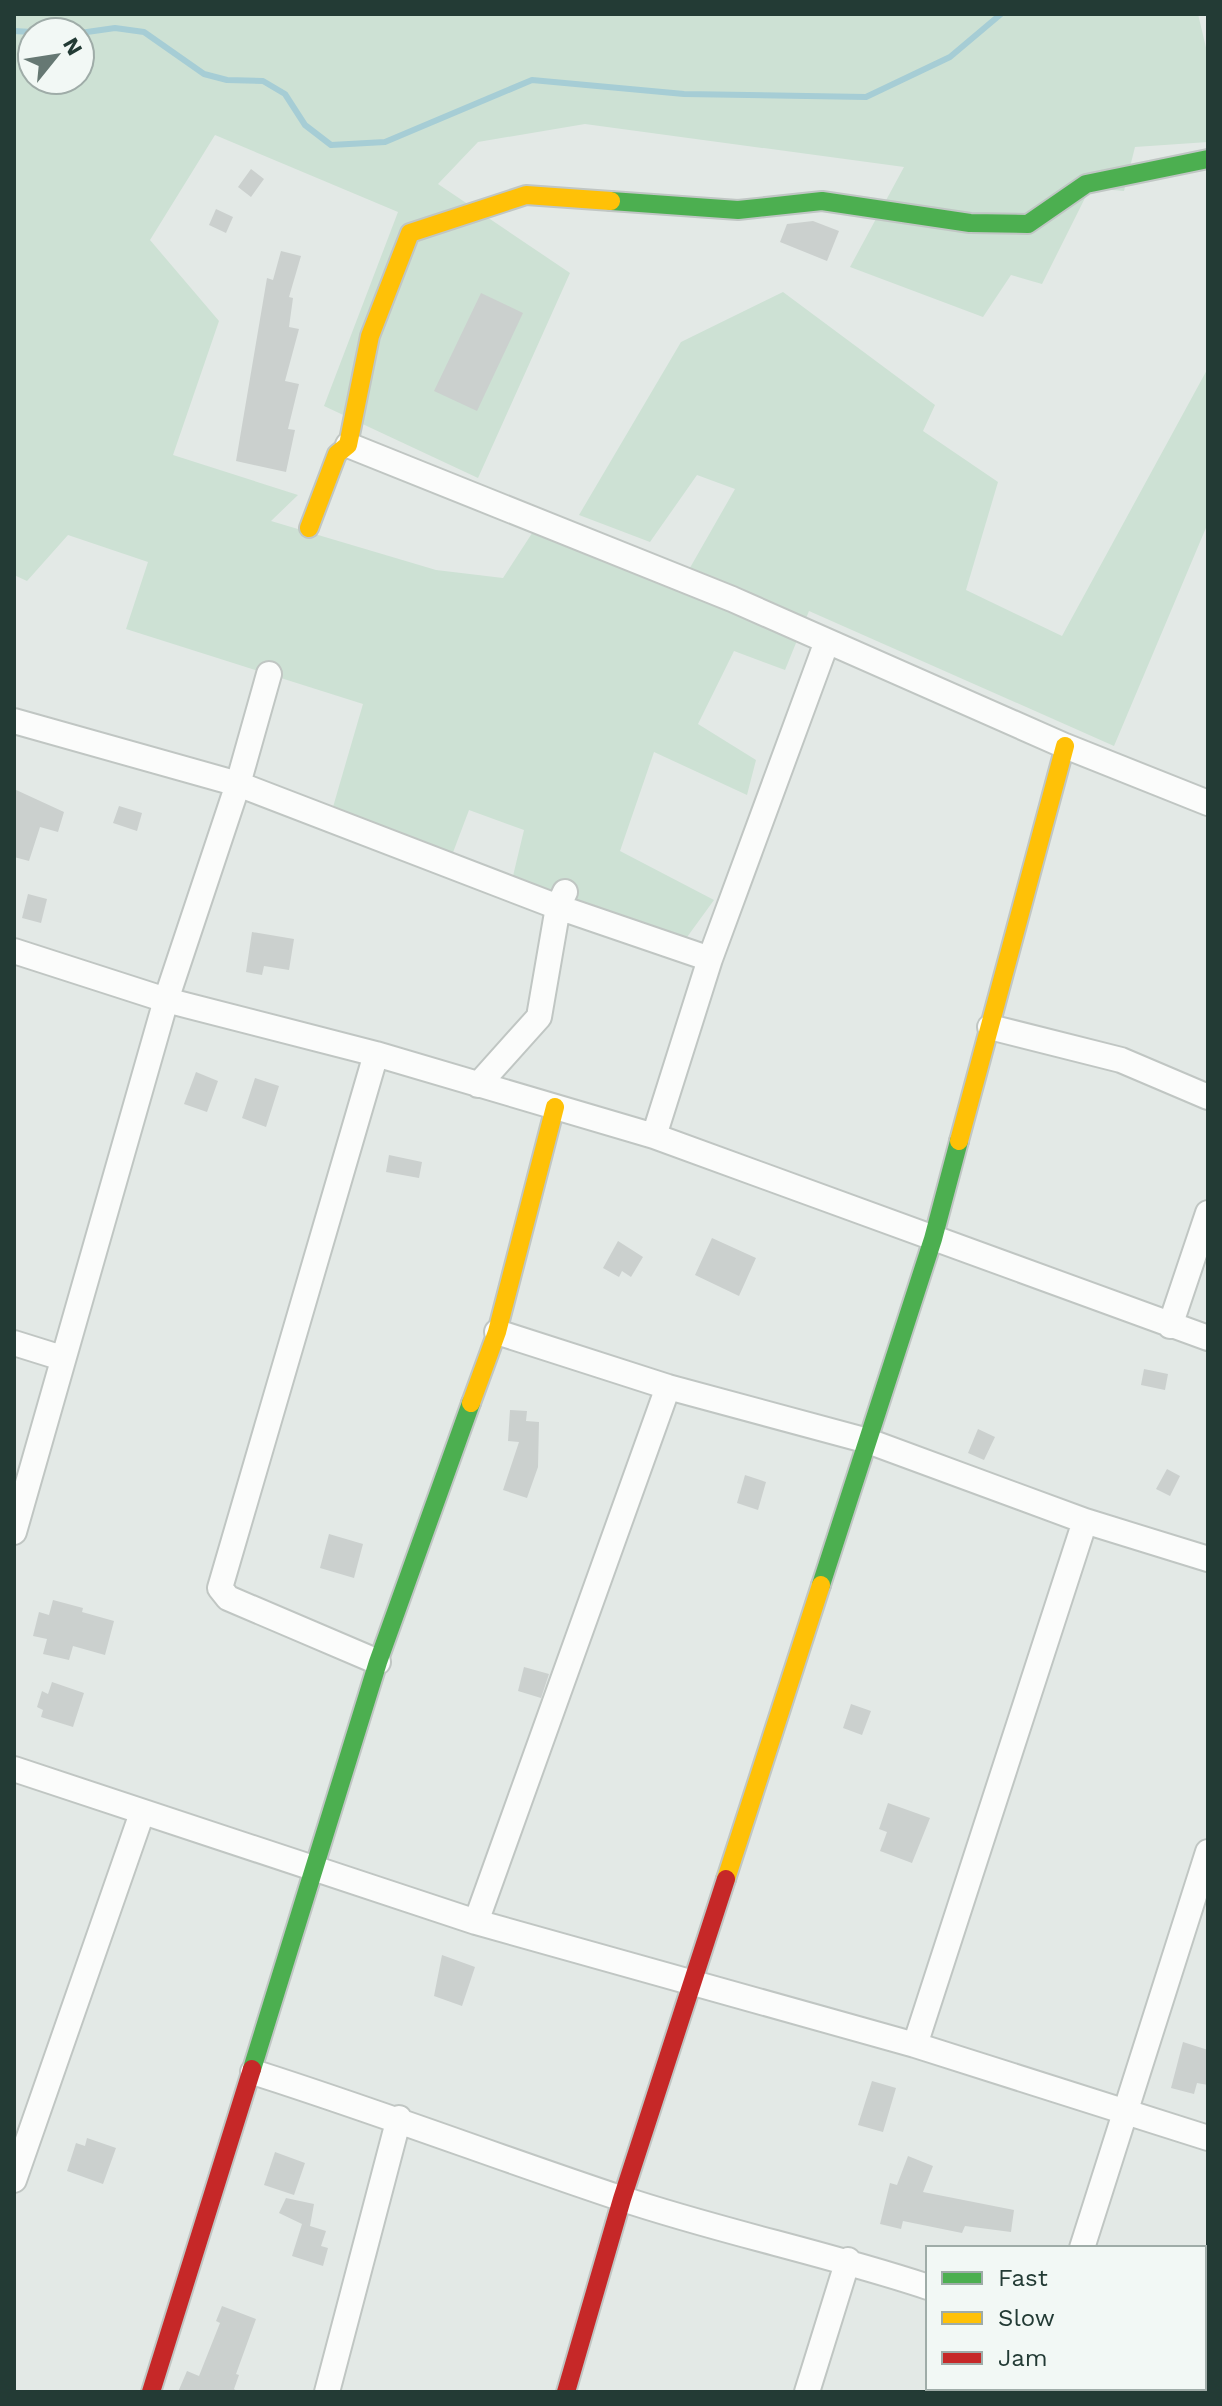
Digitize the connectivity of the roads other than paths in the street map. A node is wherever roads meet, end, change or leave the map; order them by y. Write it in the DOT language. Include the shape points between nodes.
graph roads {
  1 [pos="1208,159"];
  2 [pos="348,445"];
  3 [pos="309,528"];
  4 [pos="826,644"];
  5 [pos="269,674"];
  6 [pos="14,721"];
  7 [pos="1065,746"];
  8 [pos="238,784"];
  9 [pos="1208,803"];
  10 [pos="561,900"];
  11 [pos="14,951"];
  12 [pos="710,959"];
  13 [pos="166,1000"];
  14 [pos="990,1027"];
  15 [pos="376,1054"];
  16 [pos="478,1085"];
  17 [pos="1208,1097"];
  18 [pos="555,1107"];
  19 [pos="654,1136"];
  20 [pos="1208,1213"];
  21 [pos="933,1239"];
  22 [pos="1170,1326"];
  23 [pos="497,1332"];
  24 [pos="1208,1338"];
  25 [pos="14,1343"];
  26 [pos="62,1358"];
  27 [pos="668,1387"];
  28 [pos="868,1441"];
  29 [pos="1085,1521"];
  30 [pos="14,1532"];
  31 [pos="1208,1559"];
  32 [pos="378,1662"];
  33 [pos="14,1769"];
  34 [pos="142,1813"];
  35 [pos="1208,1852"];
  36 [pos="314,1869"];
  37 [pos="476,1922"];
  38 [pos="1197,1929"];
  39 [pos="692,1983"];
  40 [pos="915,2045"];
  41 [pos="253,2072"];
  42 [pos="1125,2110"];
  43 [pos="399,2118"];
  44 [pos="1208,2138"];
  45 [pos="14,2180"];
  46 [pos="622,2199"];
  47 [pos="1083,2246"];
  48 [pos="848,2260"];
  49 [pos="926,2286"];
  50 [pos="151,2392"];
  51 [pos="327,2392"];
  52 [pos="566,2392"];
  53 [pos="807,2392"];
  1 -- 2 [label="street" via="1086,184 1028,224 970,223 822,201 738,210 526,195 410,233 385,287 358,369"];
  2 -- 3 [label="street" via="337,454"];
  2 -- 4 [label="street" via="732,599"];
  4 -- 7 [label="street"];
  4 -- 12 [label="street"];
  5 -- 8 [label="street"];
  6 -- 8 [label="street"];
  7 -- 9 [label="street"];
  7 -- 14 [label="street"];
  8 -- 10 [label="street"];
  8 -- 13 [label="street"];
  10 -- 12 [label="street"];
  10 -- 16 [label="street" via="539,1017"];
  11 -- 13 [label="street"];
  12 -- 19 [label="street"];
  13 -- 15 [label="street"];
  13 -- 26 [label="street"];
  14 -- 17 [label="street" via="1121,1060"];
  14 -- 21 [label="street"];
  15 -- 16 [label="street"];
  15 -- 32 [label="street" via="220,1588 228,1598"];
  16 -- 18 [label="street"];
  18 -- 19 [label="street"];
  18 -- 23 [label="street"];
  19 -- 21 [label="street"];
  20 -- 22 [label="street"];
  21 -- 22 [label="street"];
  21 -- 28 [label="street"];
  22 -- 24 [label="street"];
  23 -- 27 [label="street"];
  23 -- 32 [label="street"];
  25 -- 26 [label="street"];
  26 -- 30 [label="street"];
  27 -- 28 [label="street"];
  27 -- 37 [label="street"];
  28 -- 29 [label="street"];
  28 -- 39 [label="street"];
  29 -- 31 [label="street"];
  29 -- 40 [label="street"];
  32 -- 36 [label="street"];
  33 -- 34 [label="street"];
  34 -- 36 [label="street"];
  34 -- 45 [label="street"];
  35 -- 38 [label="street"];
  36 -- 37 [label="street"];
  36 -- 41 [label="street"];
  37 -- 39 [label="street"];
  38 -- 42 [label="street"];
  39 -- 40 [label="street"];
  39 -- 46 [label="street"];
  40 -- 42 [label="street"];
  41 -- 43 [label="street"];
  41 -- 50 [label="street"];
  42 -- 44 [label="street"];
  42 -- 47 [label="street"];
  43 -- 46 [label="street"];
  43 -- 51 [label="street"];
  46 -- 48 [label="street"];
  46 -- 52 [label="street"];
  48 -- 49 [label="street"];
  48 -- 53 [label="street"];
}
